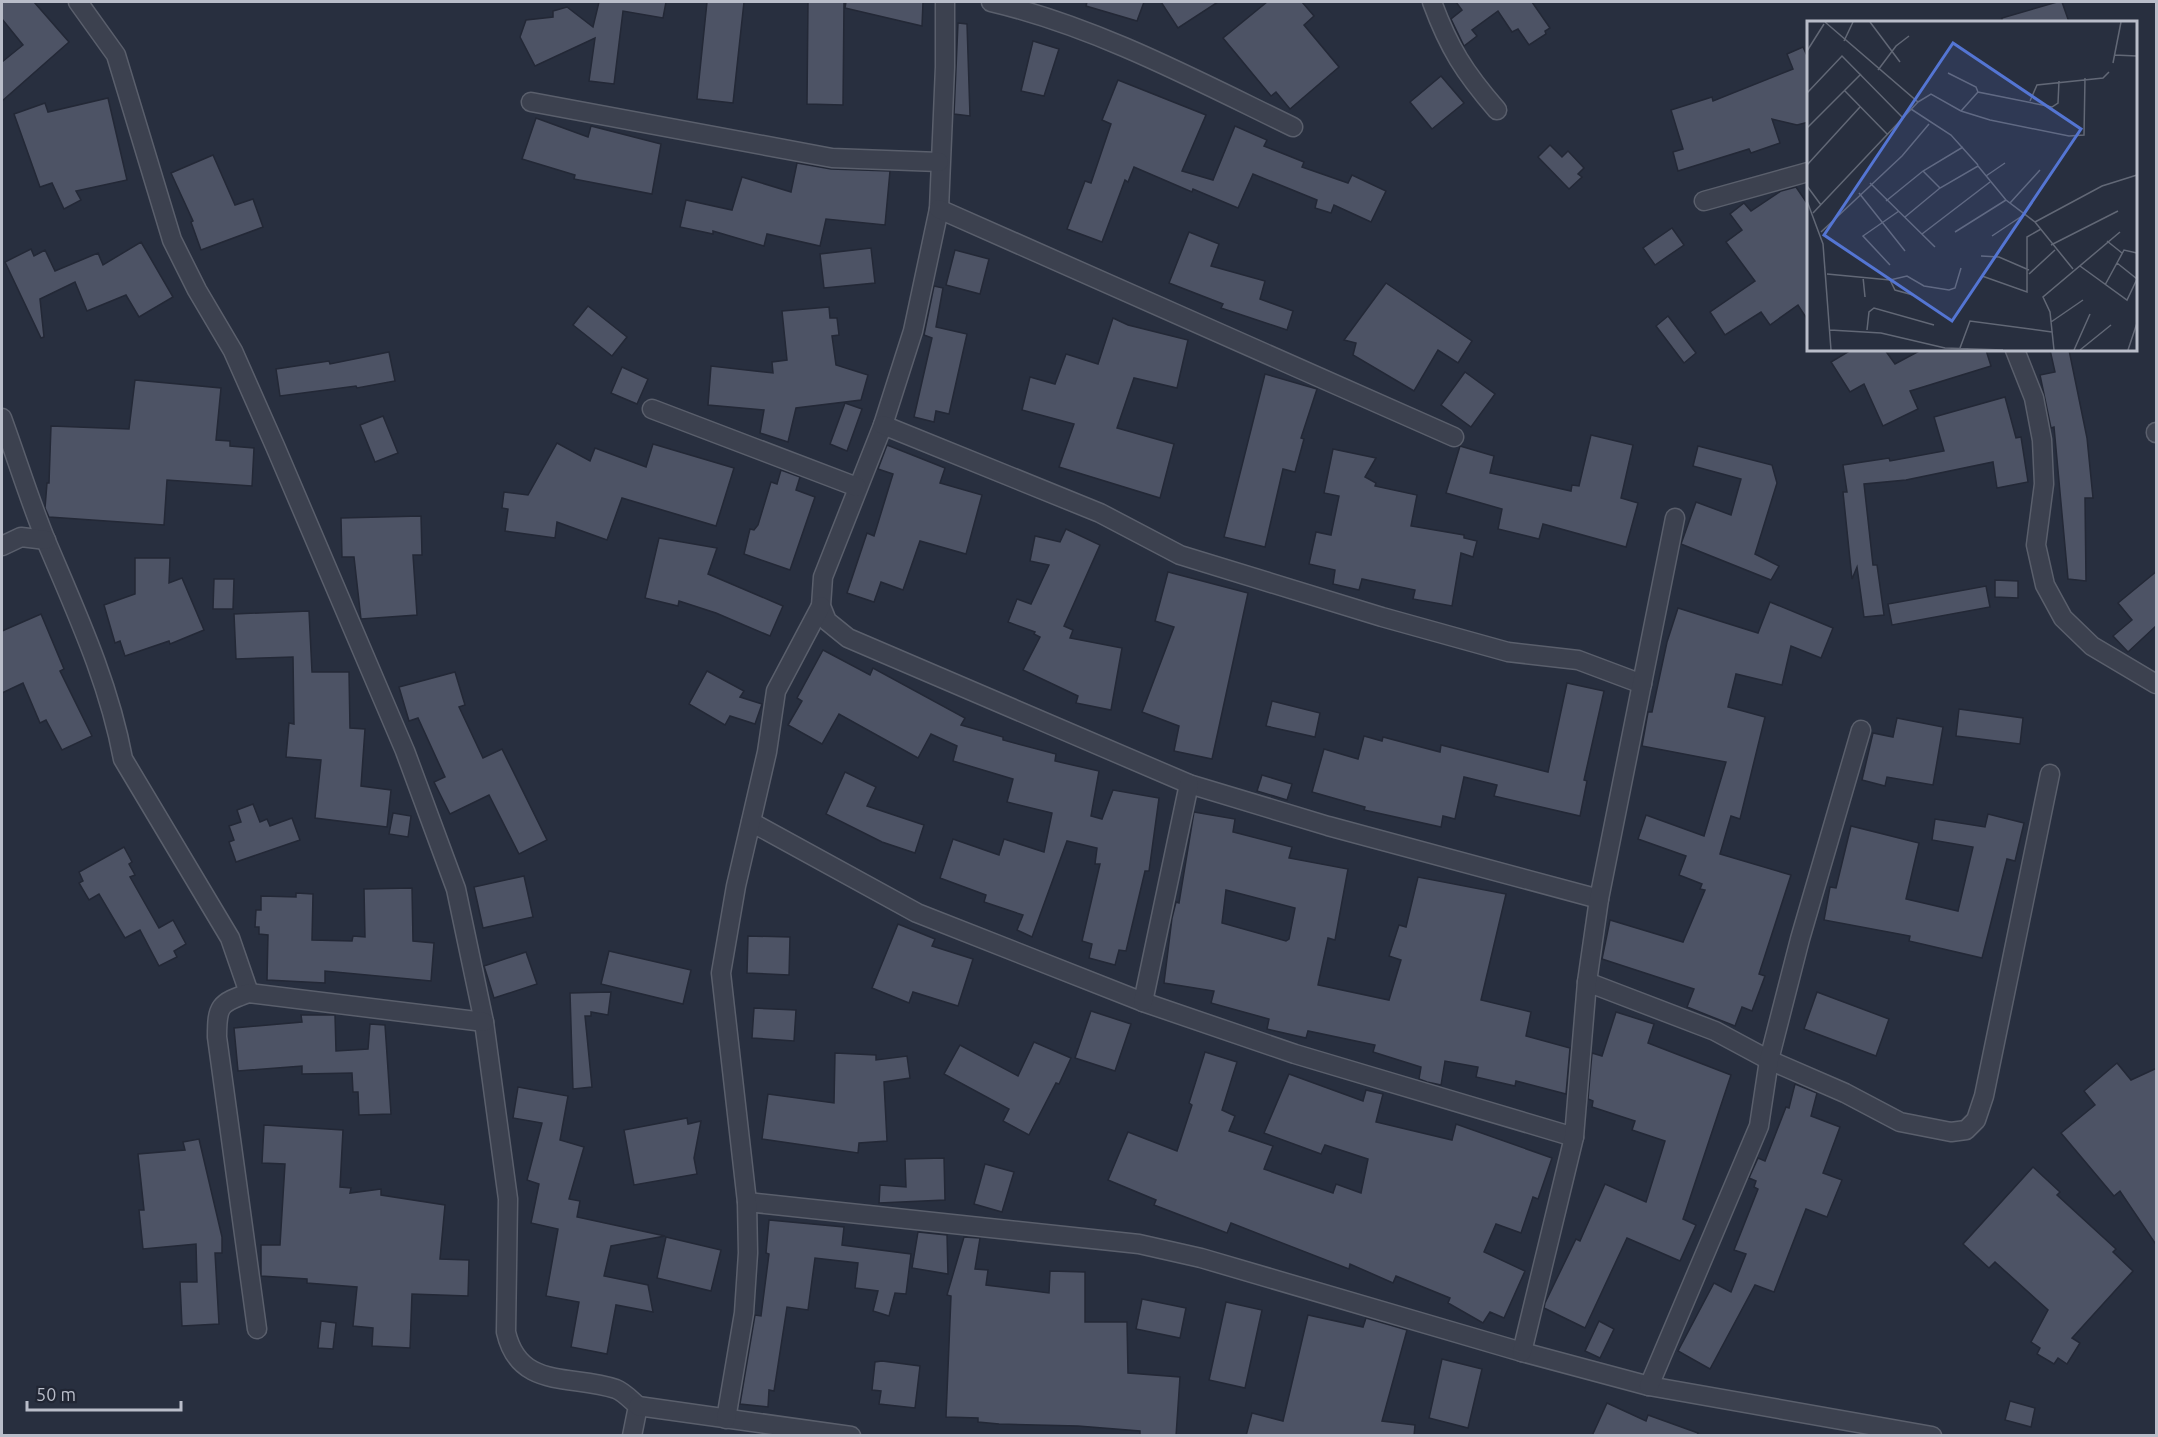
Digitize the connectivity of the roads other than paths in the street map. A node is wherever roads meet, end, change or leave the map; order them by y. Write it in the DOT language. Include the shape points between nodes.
graph roads {
  1 [pos="78,2"];
  2 [pos="945,2"];
  3 [pos="991,2"];
  4 [pos="1432,2"];
  5 [pos="531,102"];
  6 [pos="1497,110"];
  7 [pos="1293,127"];
  8 [pos="939,162"];
  9 [pos="1807,173"];
  10 [pos="1704,201"];
  11 [pos="939,209"];
  12 [pos="2015,351"];
  13 [pos="652,409"];
  14 [pos="2,418"];
  15 [pos="883,425"];
  16 [pos="1455,437"];
  17 [pos="857,487"];
  18 [pos="1675,518"];
  19 [pos="46,540"];
  20 [pos="2,546"];
  21 [pos="821,606"];
  22 [pos="1642,684"];
  23 [pos="2157,684"];
  24 [pos="1861,730"];
  25 [pos="2050,774"];
  26 [pos="1189,784"];
  27 [pos="751,822"];
  28 [pos="1599,898"];
  29 [pos="1587,982"];
  30 [pos="249,993"];
  31 [pos="1143,1002"];
  32 [pos="484,1022"];
  33 [pos="1769,1060"];
  34 [pos="1574,1137"];
  35 [pos="747,1202"];
  36 [pos="256,1329"];
  37 [pos="1522,1352"];
  38 [pos="1649,1386"];
  39 [pos="638,1406"];
  40 [pos="726,1419"];
  41 [pos="844,1435"];
  42 [pos="632,1436"];
  43 [pos="1932,1436"];
  1 -- 32 [label="street" via="116,56 172,240 233,351 405,751 456,889"];
  2 -- 8 [label="street"];
  3 -- 7 [label="street" via="1089,34"];
  4 -- 6 [label="street" via="1462,68"];
  5 -- 8 [label="street" via="832,158"];
  8 -- 11 [label="street"];
  9 -- 10 [label="street"];
  11 -- 15 [label="street" via="913,331"];
  11 -- 16 [label="street"];
  12 -- 23 [label="street" via="2034,398 2042,440 2044,484 2036,545 2045,585 2063,618 2092,646"];
  13 -- 17 [label="street"];
  14 -- 19 [label="street"];
  15 -- 17 [label="street"];
  15 -- 22 [label="street" via="1100,513 1180,555 1508,652 1578,660"];
  17 -- 21 [label="street" via="823,577"];
  18 -- 22 [label="street"];
  19 -- 20 [label="street" via="21,537"];
  19 -- 30 [label="street" via="91,647 123,759 230,938"];
  21 -- 26 [label="street" via="827,621 848,638"];
  21 -- 27 [label="street" via="776,691"];
  22 -- 28 [label="street"];
  24 -- 33 [label="street"];
  25 -- 33 [label="street" via="1976,1120 1966,1130 1951,1132 1900,1122"];
  26 -- 28 [label="street" via="1328,826"];
  26 -- 31 [label="street"];
  27 -- 31 [label="street" via="917,913"];
  27 -- 35 [label="street" via="721,973"];
  28 -- 29 [label="street"];
  29 -- 33 [label="street" via="1715,1031"];
  29 -- 34 [label="street"];
  30 -- 32 [label="street"];
  30 -- 36 [label="street" via="226,1001 217,1013 217,1037"];
  31 -- 34 [label="street" via="1295,1054"];
  32 -- 39 [label="street" via="508,1199 506,1332 510,1349 518,1362 532,1371 618,1390"];
  33 -- 38 [label="street" via="1759,1125"];
  34 -- 37 [label="street"];
  35 -- 37 [label="street" via="1139,1244 1201,1258"];
  35 -- 40 [label="street" via="744,1313"];
  37 -- 38 [label="street"];
  38 -- 43 [label="street"];
  39 -- 40 [label="street"];
  39 -- 42 [label="street"];
  40 -- 41 [label="street"];
}
